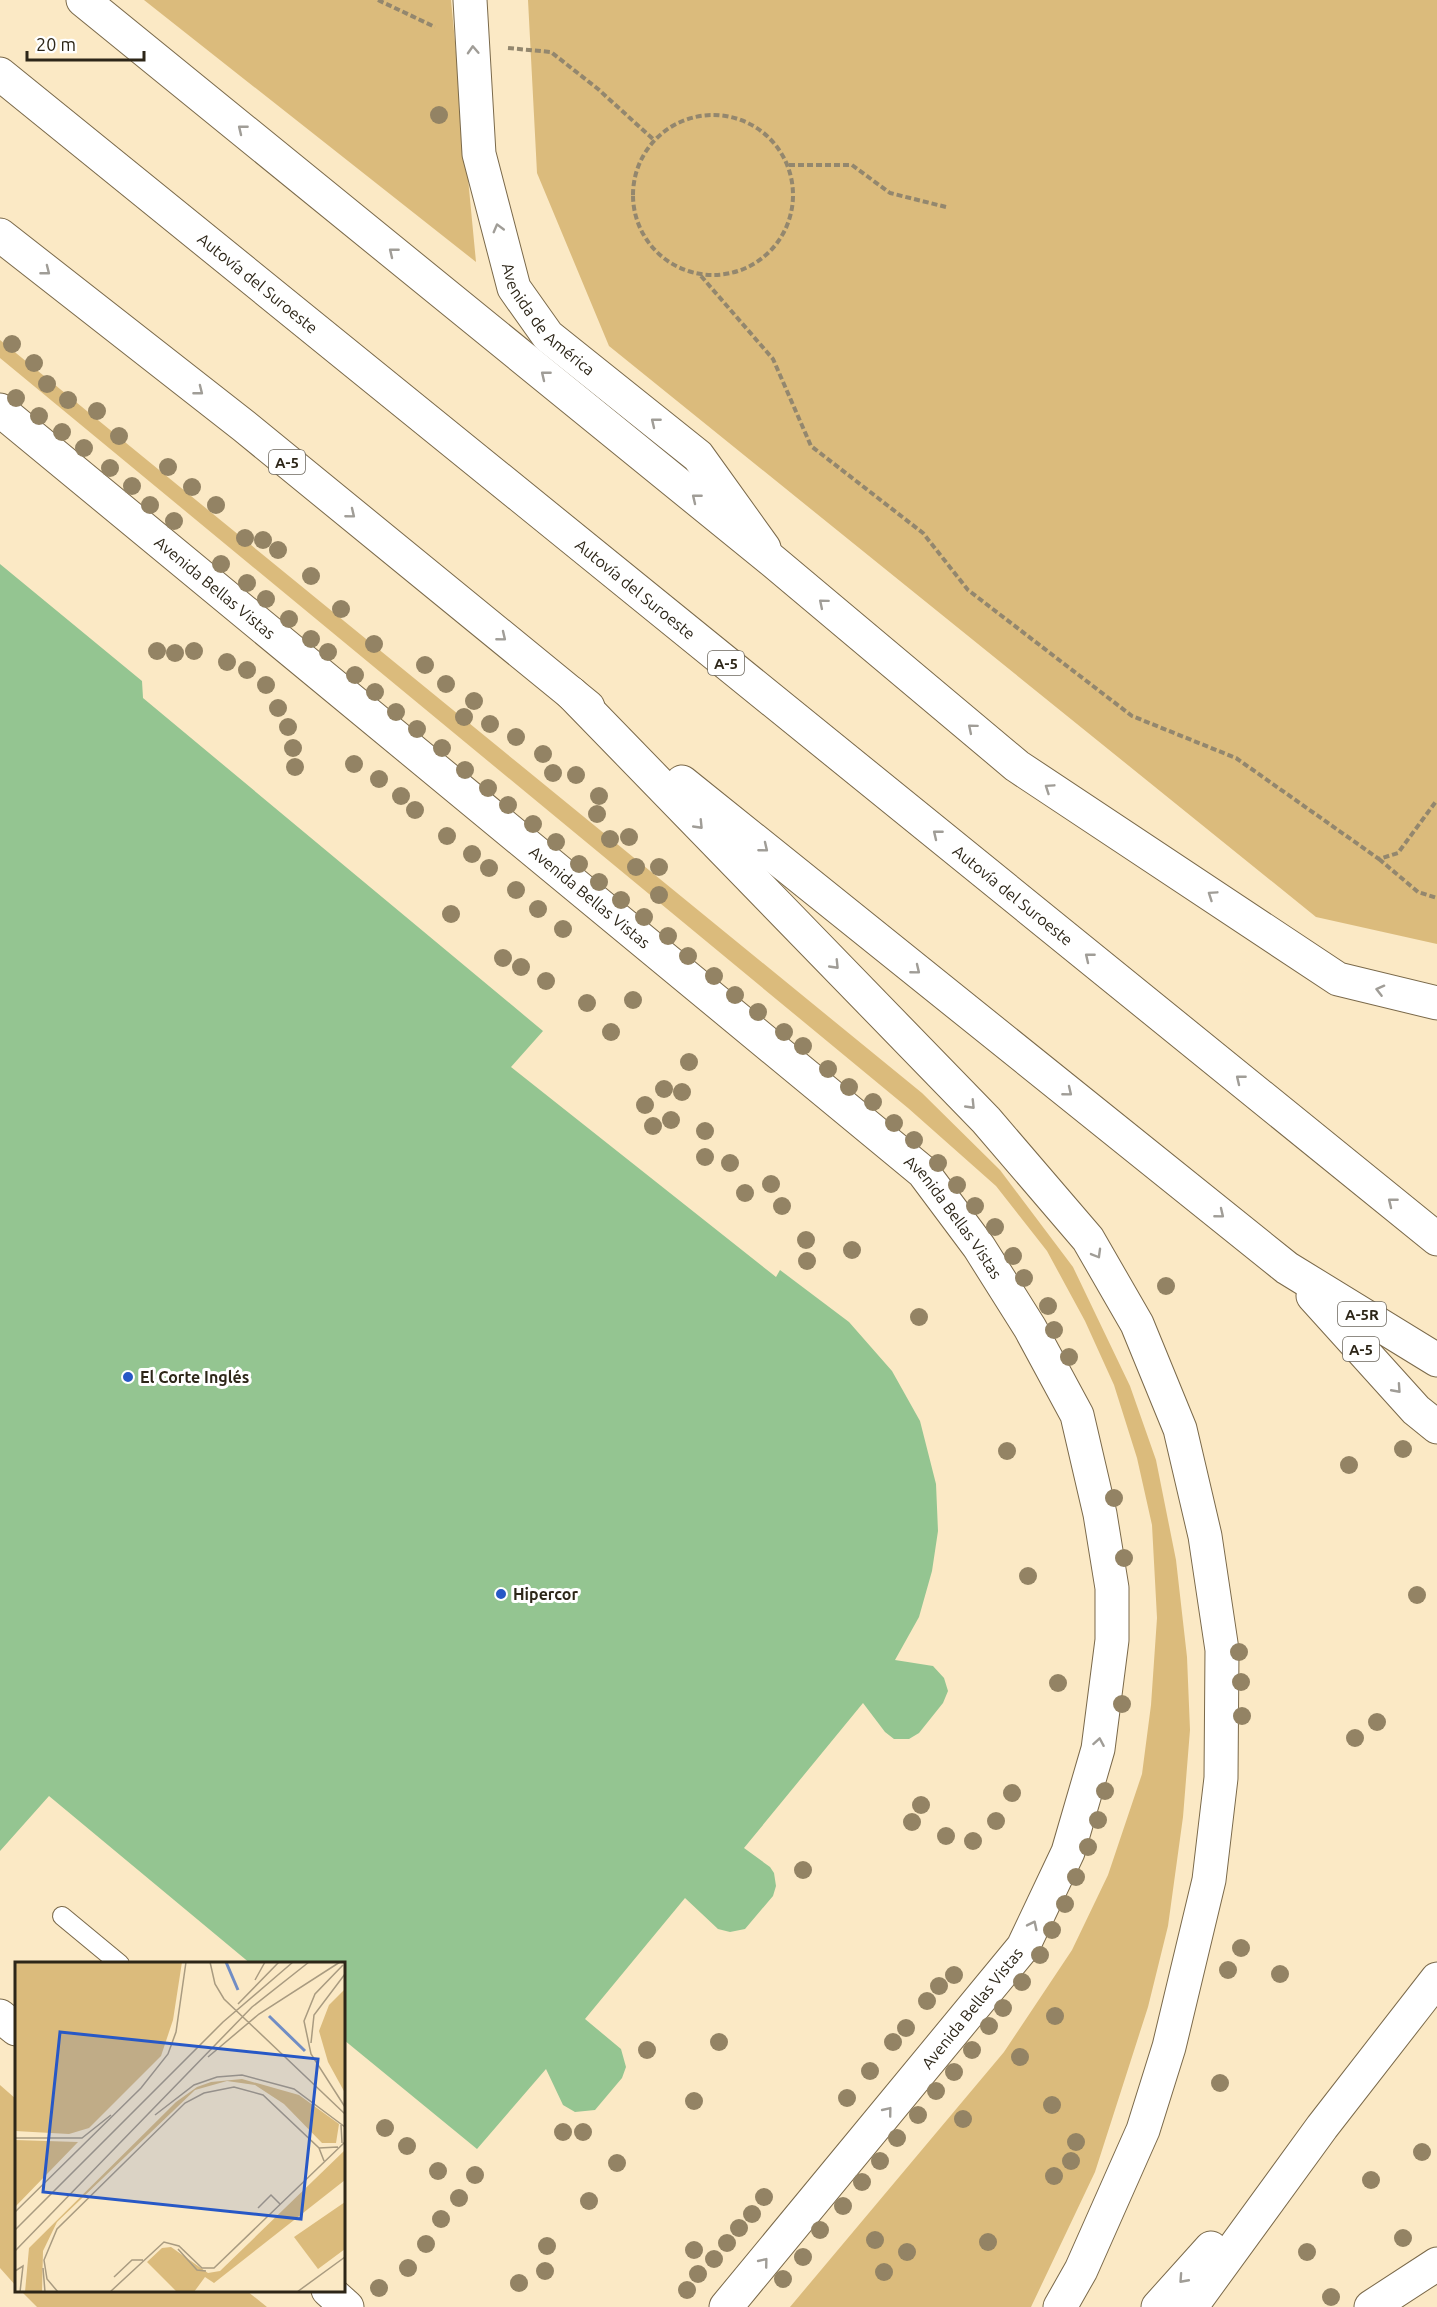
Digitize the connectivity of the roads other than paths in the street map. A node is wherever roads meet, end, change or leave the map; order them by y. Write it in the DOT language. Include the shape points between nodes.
graph roads {
  1 [pos="83,0"];
  2 [pos="470,0"];
  3 [pos="0,74"];
  4 [pos="0,235"];
  5 [pos="0,410"];
  6 [pos="774,562"];
  7 [pos="571,693"];
  8 [pos="1437,1003"];
  9 [pos="1437,1239"];
  10 [pos="1287,1268"];
  11 [pos="1437,1360"];
  12 [pos="1437,1427"];
  13 [pos="62,1916"];
  14 [pos="118,1962"];
  15 [pos="1437,1979"];
  16 [pos="0,2016"];
  17 [pos="15,2028"];
  18 [pos="1322,2127"];
  19 [pos="1437,2264"];
  20 [pos="1437,2285"];
  21 [pos="330,2292"];
  22 [pos="347,2307"];
  23 [pos="726,2307"];
  24 [pos="1060,2307"];
  25 [pos="1158,2307"];
  26 [pos="1191,2307"];
  27 [pos="1371,2307"];
  28 [pos="1379,2307"];
  6 -- 1 [label="main road, one-way"];
  6 -- 2 [label="main road, Avenida de América, one-way" via="698,456 548,336 514,288 479,154"];
  9 -- 3 [label="main road, Autovía del Suroeste / A-5, one-way"];
  4 -- 7 [label="main road, A-5, one-way" via="262,441"];
  23 -- 5 [label="main road, Avenida Bellas Vistas, one-way" via="1023,1947 1068,1852 1098,1749 1112,1640 1112,1588 1077,1415 1011,1298 923,1172"];
  8 -- 6 [label="main road, one-way" via="1338,980 1017,766"];
  7 -- 10 [label="main road, A-5, one-way"];
  7 -- 24 [label="main road, one-way" via="986,1120 1088,1239 1137,1324 1180,1430 1205,1536 1222,1650 1221,1778 1209,1880 1169,2047 1143,2130 1082,2270"];
  10 -- 11 [label="main road, A-5R"];
  10 -- 12 [label="main road, A-5, one-way" via="1416,1410"];
  13 -- 14 [label="lane"];
  15 -- 18 [label="main road"];
  16 -- 17 [label="main road"];
  18 -- 25 [label="main road, one-way"];
  18 -- 26 [label="main road"];
  19 -- 27 [label="main road"];
  20 -- 28 [label="main road"];
  21 -- 22 [label="main road"];
}
